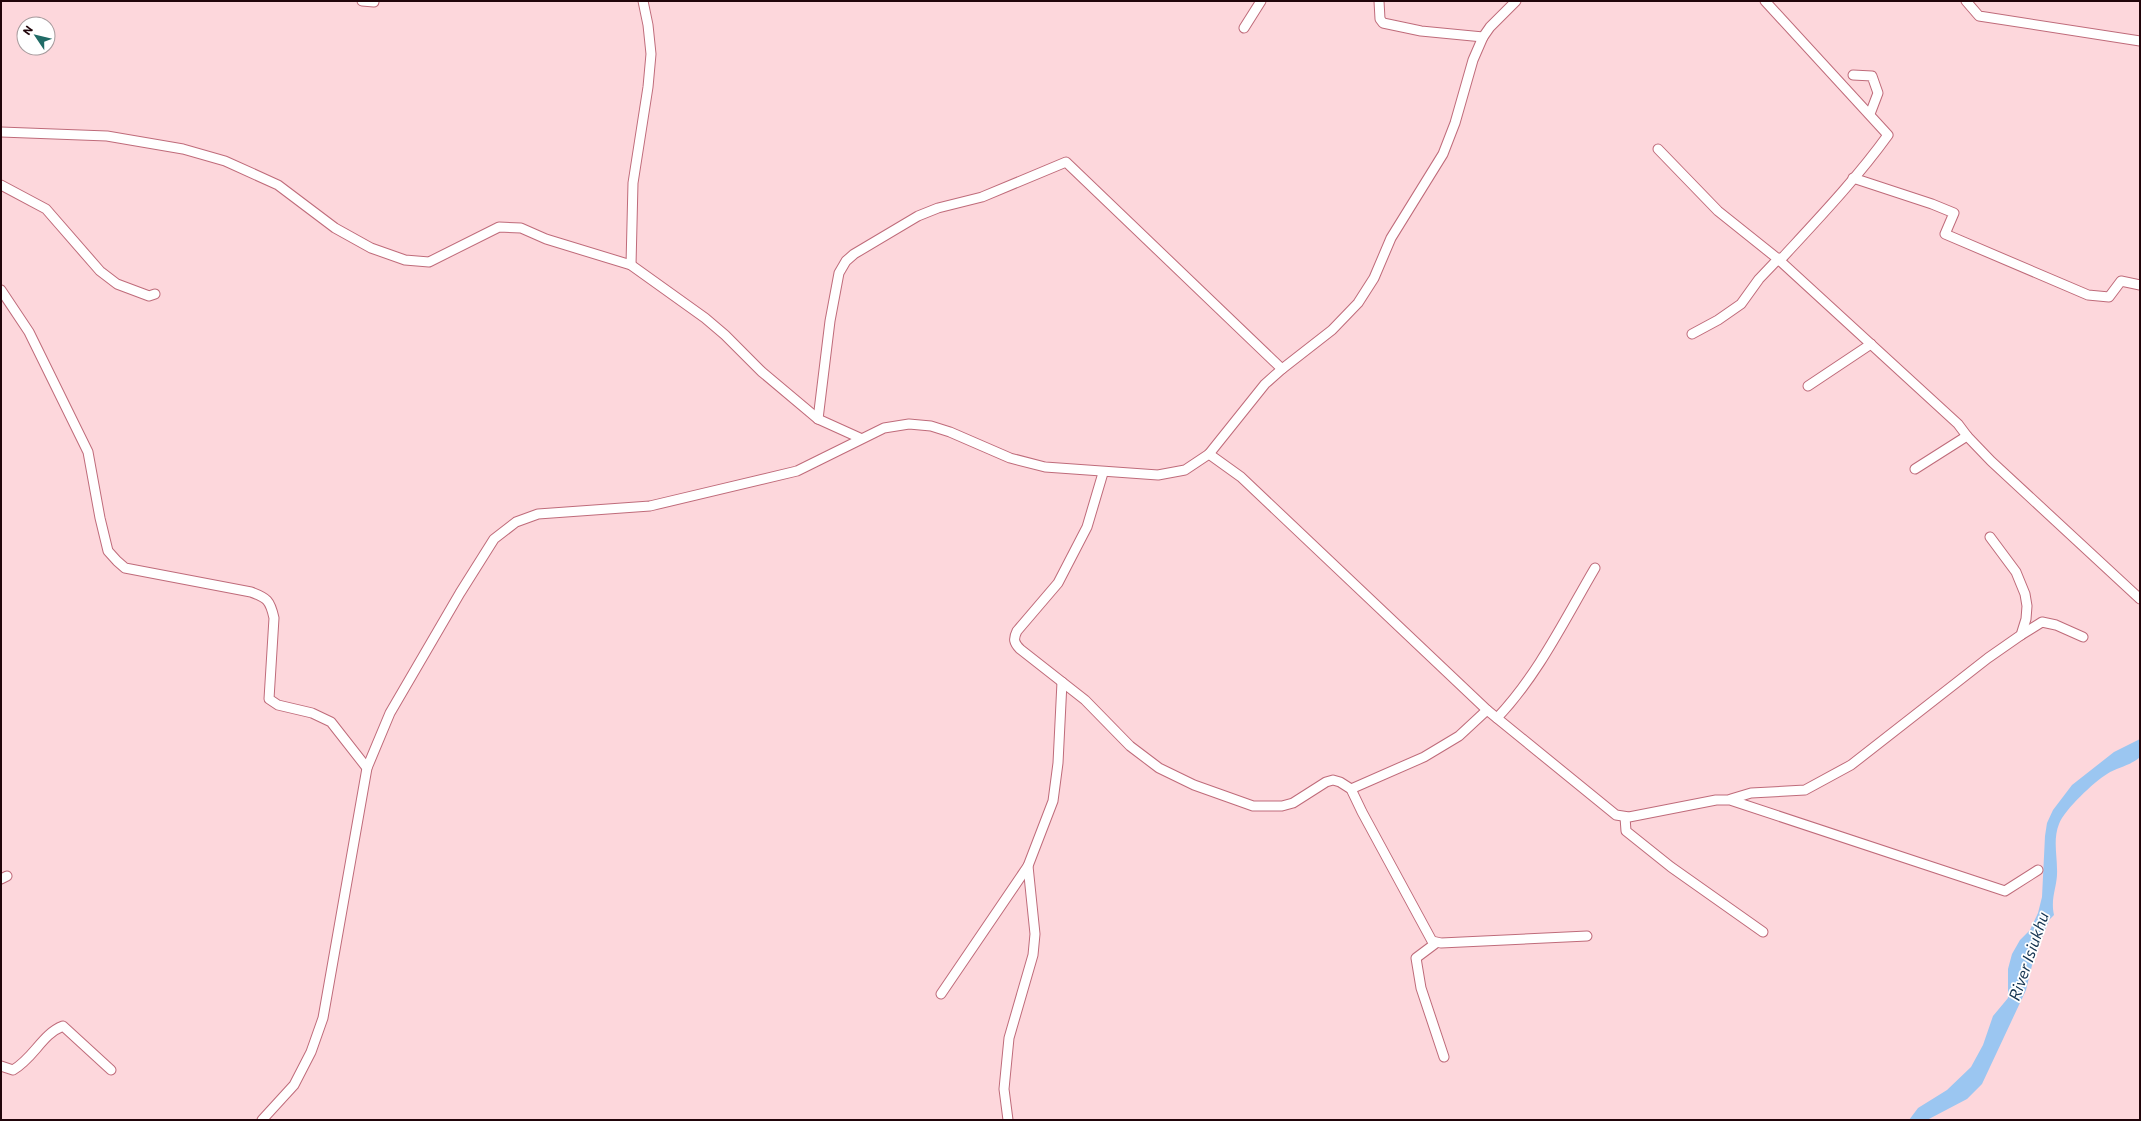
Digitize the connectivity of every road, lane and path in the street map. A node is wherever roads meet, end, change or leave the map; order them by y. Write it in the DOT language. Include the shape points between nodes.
graph roads {
  1 [pos="362,1"];
  2 [pos="642,1"];
  3 [pos="1261,1"];
  4 [pos="1378,1"];
  5 [pos="1516,1"];
  6 [pos="1765,1"];
  7 [pos="1966,1"];
  8 [pos="374,2"];
  9 [pos="1244,28"];
  10 [pos="1483,37"];
  11 [pos="2140,41"];
  12 [pos="1853,75"];
  13 [pos="1870,114"];
  14 [pos="1,132"];
  15 [pos="1658,149"];
  16 [pos="1854,178"];
  17 [pos="1,185"];
  18 [pos="1778,259"];
  19 [pos="631,265"];
  20 [pos="2140,285"];
  21 [pos="1,290"];
  22 [pos="155,294"];
  23 [pos="1692,334"];
  24 [pos="1871,344"];
  25 [pos="1282,369"];
  26 [pos="1808,386"];
  27 [pos="818,419"];
  28 [pos="1967,436"];
  29 [pos="860,438"];
  30 [pos="1209,454"];
  31 [pos="1915,469"];
  32 [pos="1103,473"];
  33 [pos="1990,537"];
  34 [pos="1595,568"];
  35 [pos="2140,598"];
  36 [pos="2021,635"];
  37 [pos="2083,638"];
  38 [pos="1062,682"];
  39 [pos="1487,710"];
  40 [pos="1497,718"];
  41 [pos="367,768"];
  42 [pos="1351,789"];
  43 [pos="1730,800"];
  44 [pos="1625,817"];
  45 [pos="1028,866"];
  46 [pos="2038,870"];
  47 [pos="1763,932"];
  48 [pos="1587,936"];
  49 [pos="1436,942"];
  50 [pos="941,994"];
  51 [pos="1444,1057"];
  52 [pos="1,1066"];
  53 [pos="111,1070"];
  54 [pos="262,1120"];
  55 [pos="1008,1120"];
  1 -- 8 [label="street"];
  2 -- 19 [label="street" via="651,54 633,183"];
  3 -- 9 [label="street"];
  4 -- 10 [label="street" via="1380,19 1383,23 1421,31"];
  5 -- 10 [label="street"];
  6 -- 13 [label="street"];
  7 -- 11 [label="street" via="1979,16"];
  10 -- 25 [label="street" via="1472,60 1455,123 1443,154 1390,238 1374,278 1358,303 1332,330"];
  12 -- 13 [label="street" via="1872,76 1878,93"];
  13 -- 16 [label="street" via="1888,135"];
  14 -- 19 [label="street" via="107,136 183,149 225,161 278,185 335,228 371,248 406,260 429,262 499,227 521,228 546,239"];
  15 -- 18 [label="street" via="1718,211"];
  16 -- 18 [label="street" via="1783,257"];
  16 -- 20 [label="street" via="1954,213 1945,234 2088,295 2109,297 2121,281"];
  17 -- 22 [label="street" via="46,209 100,271 118,284 148,296"];
  18 -- 23 [label="street" via="1741,304"];
  18 -- 24 [label="street"];
  19 -- 27 [label="street" via="705,318 762,372"];
  21 -- 41 [label="street" via="29,332 88,452 108,551 125,568 251,592 266,598 274,618 269,699 331,722"];
  24 -- 26 [label="street"];
  24 -- 28 [label="street" via="1958,424"];
  25 -- 27 [label="street" via="1066,162 982,197 918,216 846,261 839,273 830,321"];
  25 -- 30 [label="street" via="1265,384"];
  27 -- 29 [label="street"];
  28 -- 31 [label="street"];
  28 -- 35 [label="street"];
  29 -- 32 [label="street" via="884,428 909,424 931,426 1010,458 1045,467"];
  29 -- 41 [label="street" via="797,471 753,482 650,506 538,514 516,522 494,539 460,593 390,713"];
  30 -- 32 [label="street" via="1185,470 1158,475"];
  30 -- 39 [label="street" via="1241,477"];
  32 -- 38 [label="street" via="1087,527 1058,583 1017,631 1014,638 1020,649"];
  33 -- 36 [label="street" via="2016,572 2025,594 2026,620"];
  34 -- 40 [label="street" via="1530,678"];
  36 -- 37 [label="street" via="2042,622 2056,625"];
  36 -- 43 [label="street" via="1850,765 1805,790 1751,793"];
  38 -- 42 [label="street" via="1085,700 1130,746 1158,768 1194,785 1253,806 1282,806 1293,803 1333,780"];
  38 -- 45 [label="street" via="1058,763 1053,800"];
  39 -- 40 [label="street"];
  39 -- 42 [label="street" via="1459,736 1424,757"];
  40 -- 44 [label="street" via="1616,815"];
  41 -- 54 [label="street" via="323,1018 311,1052 294,1085"];
  42 -- 49 [label="street" via="1427,934"];
  43 -- 44 [label="street"];
  43 -- 46 [label="street" via="2005,891"];
  44 -- 47 [label="street" via="1626,831 1671,867"];
  45 -- 50 [label="street"];
  45 -- 55 [label="street" via="1035,934 1033,955 1009,1038 1004,1089"];
  48 -- 49 [label="street"];
  49 -- 51 [label="street" via="1416,958 1421,988"];
  52 -- 53 [label="street" via="13,1070 25,1064 54,1030 63,1026"];
}
